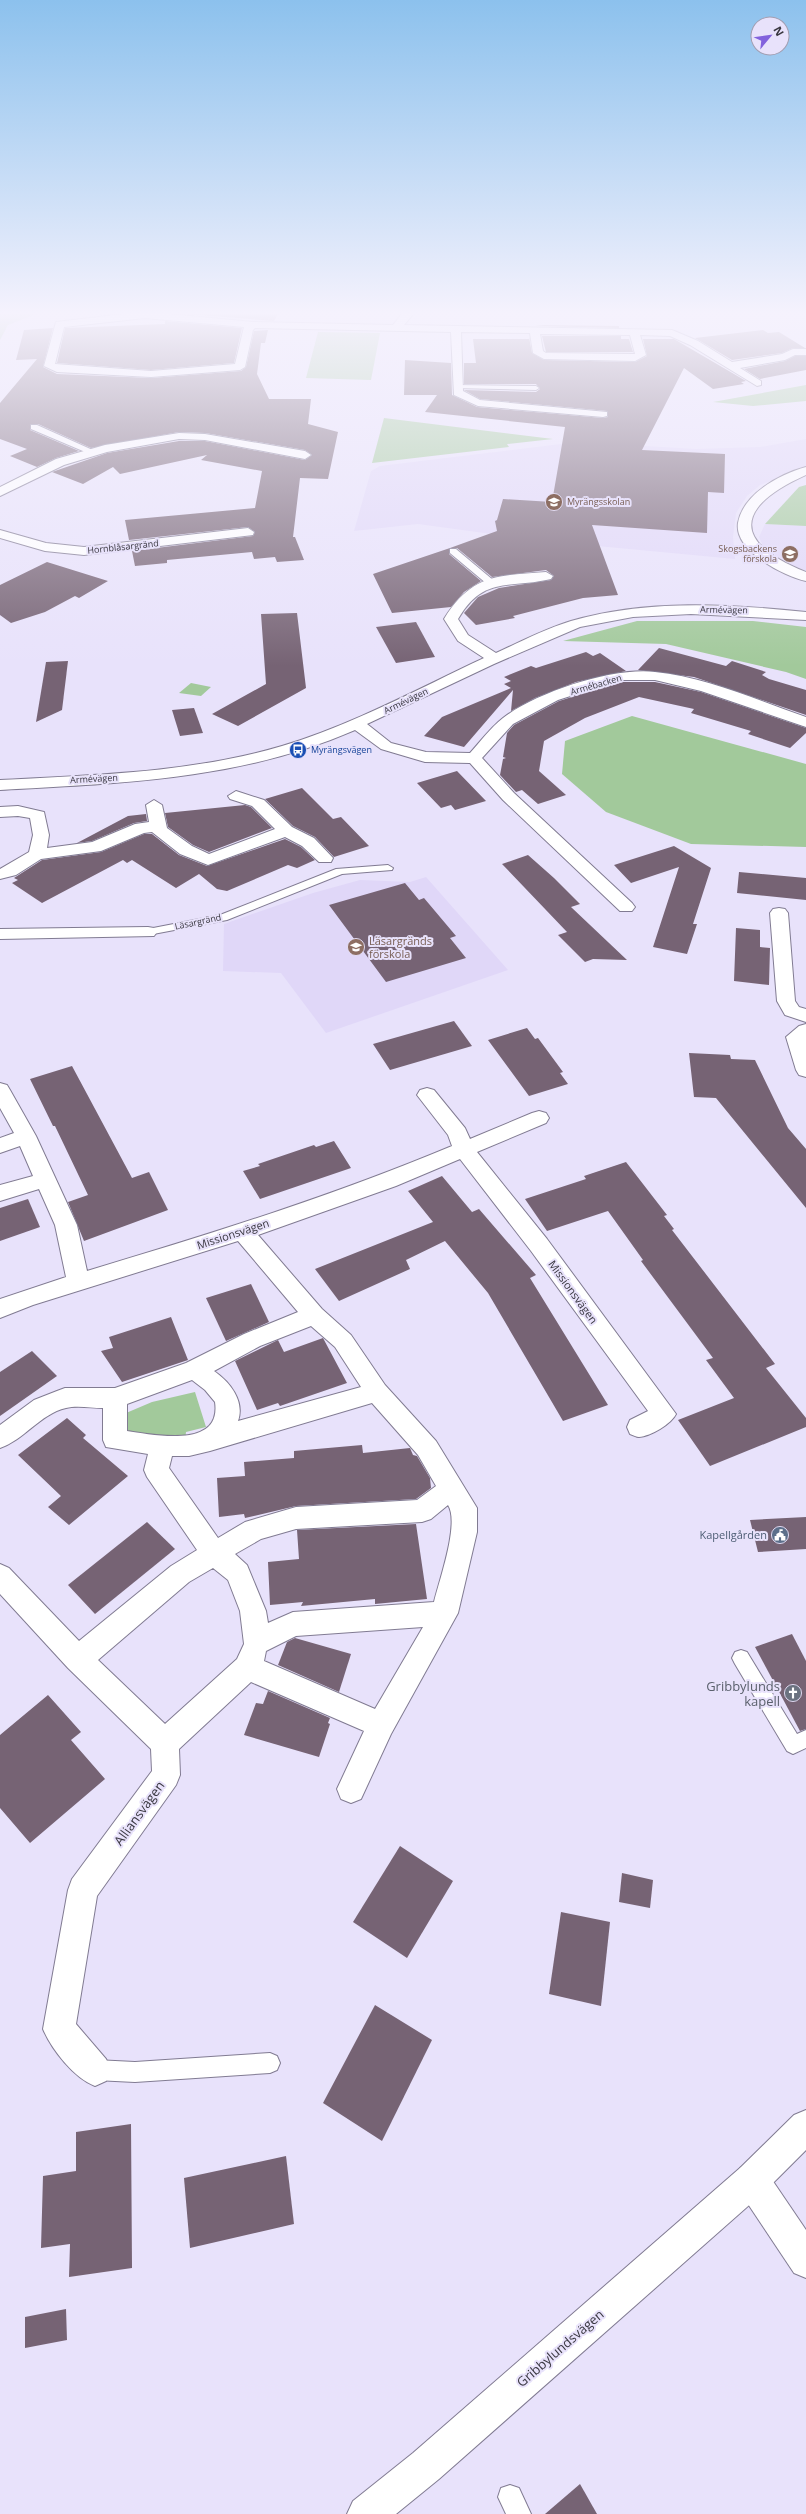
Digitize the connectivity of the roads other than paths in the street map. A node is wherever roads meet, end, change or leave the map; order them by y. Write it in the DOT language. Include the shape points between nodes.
graph roads {
  1 [pos="44,431"];
  2 [pos="93,452"];
  3 [pos="305,455"];
  4 [pos="806,471"];
  5 [pos="0,492"];
  6 [pos="248,532"];
  7 [pos="0,534"];
  8 [pos="453,551"];
  9 [pos="546,576"];
  10 [pos="806,578"];
  11 [pos="490,582"];
  12 [pos="806,616"];
  13 [pos="494,658"];
  14 [pos="806,722"];
  15 [pos="357,724"];
  16 [pos="474,758"];
  17 [pos="51,782"];
  18 [pos="0,785"];
  19 [pos="236,796"];
  20 [pos="154,805"];
  21 [pos="0,812"];
  22 [pos="38,815"];
  23 [pos="159,826"];
  24 [pos="286,831"];
  25 [pos="37,854"];
  26 [pos="324,858"];
  27 [pos="388,868"];
  28 [pos="0,874"];
  29 [pos="626,907"];
  30 [pos="779,913"];
  31 [pos="148,932"];
  32 [pos="0,934"];
  33 [pos="806,1016"];
  34 [pos="806,1030"];
  35 [pos="806,1070"];
  36 [pos="0,1090"];
  37 [pos="427,1095"];
  38 [pos="539,1118"];
  39 [pos="26,1136"];
  40 [pos="0,1146"];
  41 [pos="463,1149"];
  42 [pos="46,1179"];
  43 [pos="0,1193"];
  44 [pos="243,1232"];
  45 [pos="78,1282"];
  46 [pos="0,1308"];
  47 [pos="314,1315"];
  48 [pos="194,1370"];
  49 [pos="377,1392"];
  50 [pos="115,1398"];
  51 [pos="640,1427"];
  52 [pos="0,1438"];
  53 [pos="210,1441"];
  54 [pos="162,1446"];
  55 [pos="451,1489"];
  56 [pos="214,1553"];
  57 [pos="0,1576"];
  58 [pos="445,1613"];
  59 [pos="252,1654"];
  60 [pos="78,1658"];
  61 [pos="741,1658"];
  62 [pos="381,1725"];
  63 [pos="806,1739"];
  64 [pos="165,1743"];
  65 [pos="351,1789"];
  66 [pos="270,2063"];
  67 [pos="96,2070"];
  68 [pos="806,2126"];
  69 [pos="752,2180"];
  70 [pos="806,2261"];
  71 [pos="366,2514"];
  1 -- 2 [label="lane"];
  2 -- 3 [label="street" via="179,436 205,437"];
  2 -- 5 [label="street" via="60,462"];
  4 -- 10 [label="street" via="760,496 751,507 744,526 748,541 761,555 781,568"];
  6 -- 7 [label="street, Hornblåsargränd" via="84,551 45,547"];
  8 -- 11 [label="lane"];
  9 -- 11 [label="street"];
  11 -- 13 [label="street" via="460,602 451,619 463,638"];
  12 -- 13 [label="street, Armévägen" via="736,609 676,610 622,615 574,625"];
  13 -- 15 [label="street, Armévägen"];
  14 -- 16 [label="street, Armébacken" via="705,687 655,676 619,676 553,697 508,721"];
  15 -- 16 [label="street" via="386,746 425,757"];
  15 -- 17 [label="street, Armévägen" via="287,749 219,765 101,781"];
  16 -- 29 [label="street" via="492,781"];
  17 -- 18 [label="street, Armévägen"];
  17 -- 22 [label="street"];
  19 -- 24 [label="street" via="258,803"];
  20 -- 23 [label="street"];
  21 -- 22 [label="street" via="18,811"];
  22 -- 25 [label="street" via="41,835"];
  23 -- 24 [label="street" via="160,830 186,850 208,860"];
  23 -- 25 [label="street" via="141,828 95,848"];
  24 -- 26 [label="street" via="308,842"];
  25 -- 28 [label="street" via="10,871"];
  27 -- 31 [label="lane, Läsargränd" via="340,871 223,918"];
  30 -- 33 [label="street" via="786,1002 792,1011"];
  31 -- 32 [label="street, Läsargränd"];
  34 -- 35 [label="street" via="796,1037"];
  36 -- 39 [label="street"];
  37 -- 41 [label="street" via="458,1133"];
  38 -- 41 [label="street, Missionsvägen"];
  39 -- 40 [label="street"];
  39 -- 42 [label="street"];
  41 -- 44 [label="street, Missionsvägen" via="389,1181"];
  41 -- 51 [label="street, Missionsvägen" via="539,1245 664,1414"];
  42 -- 43 [label="street"];
  42 -- 45 [label="street" via="66,1225"];
  44 -- 45 [label="street, Missionsvägen"];
  44 -- 47 [label="street"];
  45 -- 46 [label="street, Missionsvägen"];
  47 -- 48 [label="street" via="252,1340"];
  47 -- 49 [label="street" via="343,1341"];
  48 -- 50 [label="street"];
  48 -- 53 [label="street" via="213,1382 227,1398 227,1418"];
  49 -- 53 [label="street"];
  49 -- 55 [label="street" via="427,1448"];
  50 -- 52 [label="street" via="65,1398 42,1408"];
  50 -- 54 [label="street" via="115,1440"];
  53 -- 54 [label="street" via="189,1446"];
  54 -- 56 [label="street" via="156,1470"];
  55 -- 56 [label="street" via="422,1511 296,1518 254,1530"];
  55 -- 58 [label="street" via="464,1508 464,1532"];
  56 -- 59 [label="street" via="238,1573 253,1611"];
  56 -- 60 [label="street" via="180,1574"];
  57 -- 60 [label="street"];
  58 -- 59 [label="street" via="293,1624"];
  58 -- 62 [label="street"];
  59 -- 62 [label="street"];
  59 -- 64 [label="street"];
  60 -- 64 [label="street"];
  61 -- 63 [label="lane" via="793,1744"];
  62 -- 65 [label="street"];
  64 -- 67 [label="street, Alliansvägen" via="166,1775 83,1890 59,2029"];
  66 -- 67 [label="lane" via="135,2072"];
  68 -- 69 [label="street, Gribbylundsvägen"];
  69 -- 70 [label="street"];
  69 -- 71 [label="street, Gribbylundsvägen" via="426,2466"];
}
